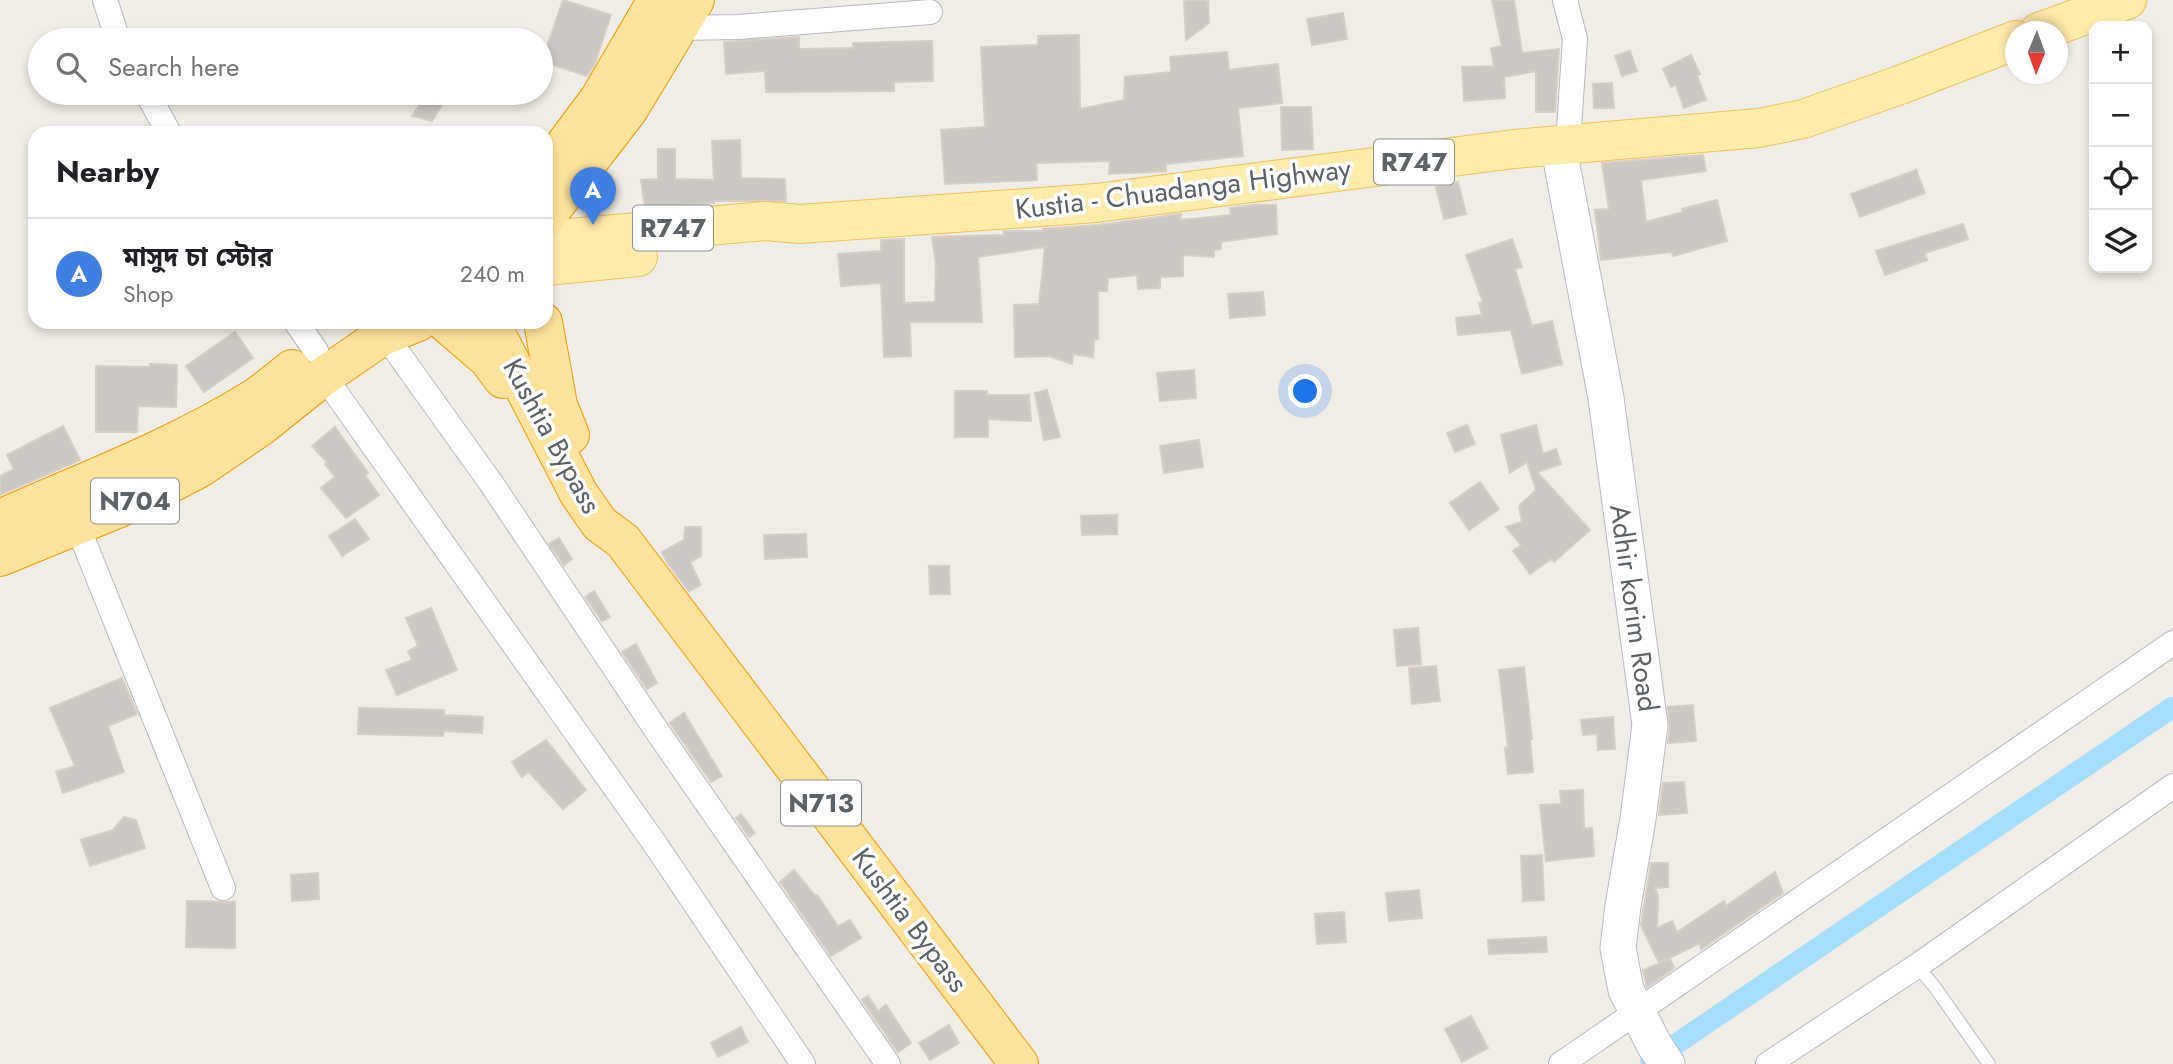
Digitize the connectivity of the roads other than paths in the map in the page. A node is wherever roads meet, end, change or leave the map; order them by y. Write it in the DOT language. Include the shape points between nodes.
graph roads {
  1 [pos="105,0"];
  2 [pos="1565,0"];
  3 [pos="2127,0"];
  4 [pos="676,10"];
  5 [pos="930,12"];
  6 [pos="2068,21"];
  7 [pos="114,28"];
  8 [pos="2005,44"];
  9 [pos="154,105"];
  10 [pos="165,126"];
  11 [pos="1563,144"];
  12 [pos="553,160"];
  13 [pos="553,208"];
  14 [pos="800,225"];
  15 [pos="553,239"];
  16 [pos="553,265"];
  17 [pos="387,329"];
  18 [pos="453,329"];
  19 [pos="494,329"];
  20 [pos="522,329"];
  21 [pos="544,329"];
  22 [pos="323,350"];
  23 [pos="564,444"];
  24 [pos="165,466"];
  25 [pos="0,519"];
  26 [pos="77,525"];
  27 [pos="0,557"];
  28 [pos="2173,643"];
  29 [pos="2173,786"];
  30 [pos="223,888"];
  31 [pos="1917,966"];
  32 [pos="1637,1011"];
  33 [pos="1661,1055"];
  34 [pos="803,1064"];
  35 [pos="888,1064"];
  36 [pos="1019,1064"];
  37 [pos="1561,1064"];
  38 [pos="1768,1064"];
  39 [pos="1989,1064"];
  1 -- 7 [label="street"];
  2 -- 11 [label="street" via="1575,39"];
  3 -- 6 [label="main road"];
  4 -- 5 [label="street" via="738,27"];
  4 -- 12 [label="highway" via="598,99"];
  4 -- 13 [label="highway" via="657,64 629,109"];
  8 -- 11 [label="main road, Kustia - Chuadanga Highway / R747" via="1803,119 1759,128"];
  9 -- 10 [label="street"];
  11 -- 14 [label="main road, Kustia - Chuadanga Highway / R747" via="1096,203"];
  11 -- 32 [label="main road, Adhir korim Road" via="1606,398 1650,725 1618,948 1626,990"];
  14 -- 15 [label="main road, Kustia - Chuadanga Highway / R747" via="766,220"];
  14 -- 16 [label="main road" via="763,242"];
  17 -- 22 [label="highway, N704"];
  17 -- 35 [label="street"];
  18 -- 23 [label="highway" via="488,359"];
  19 -- 23 [label="highway, Kushtia Bypass / N713"];
  20 -- 23 [label="highway, Kushtia Bypass / N713" via="527,354"];
  21 -- 23 [label="highway"];
  22 -- 24 [label="highway, N704"];
  22 -- 24 [label="highway, N704" via="260,427 200,468"];
  22 -- 34 [label="street"];
  23 -- 36 [label="highway, Kushtia Bypass / N713" via="579,494 600,524 623,541"];
  24 -- 25 [label="highway, N704"];
  24 -- 26 [label="highway, N704" via="139,500"];
  26 -- 27 [label="highway, N704"];
  26 -- 30 [label="street"];
  28 -- 32 [label="street"];
  29 -- 31 [label="street"];
  31 -- 38 [label="street"];
  31 -- 39 [label="lane"];
  32 -- 33 [label="main road, Adhir korim Road"];
  32 -- 37 [label="street"];
}
